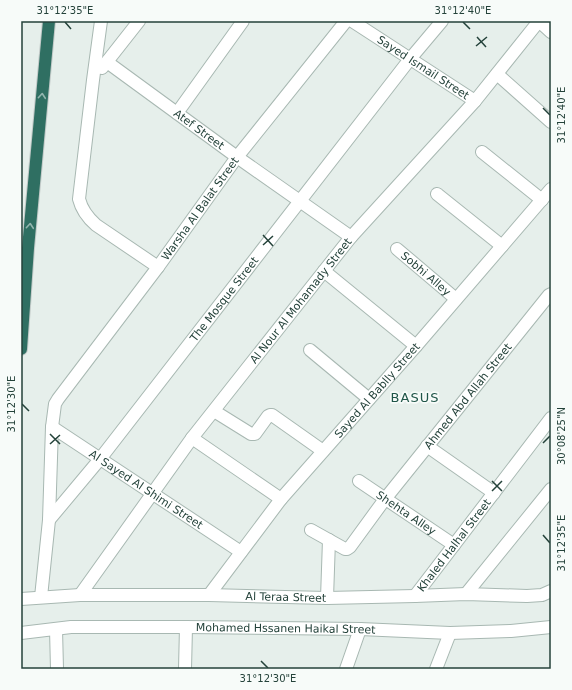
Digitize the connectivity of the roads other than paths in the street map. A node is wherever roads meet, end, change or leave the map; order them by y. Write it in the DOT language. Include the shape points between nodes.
graph roads {
  1 [pos="49,21"];
  2 [pos="101,21"];
  3 [pos="139,21"];
  4 [pos="243,21"];
  5 [pos="346,21"];
  6 [pos="352,21"];
  7 [pos="442,21"];
  8 [pos="539,21"];
  9 [pos="551,32"];
  10 [pos="410,59"];
  11 [pos="106,62"];
  12 [pos="497,74"];
  13 [pos="93,80"];
  14 [pos="475,101"];
  15 [pos="177,113"];
  16 [pos="551,122"];
  17 [pos="482,152"];
  18 [pos="237,157"];
  19 [pos="437,194"];
  20 [pos="547,196"];
  21 [pos="300,201"];
  22 [pos="351,237"];
  23 [pos="502,246"];
  24 [pos="396,249"];
  25 [pos="158,267"];
  26 [pos="324,272"];
  27 [pos="551,294"];
  28 [pos="456,299"];
  29 [pos="416,346"];
  30 [pos="21,348"];
  31 [pos="310,350"];
  32 [pos="369,399"];
  33 [pos="214,411"];
  34 [pos="551,418"];
  35 [pos="52,427"];
  36 [pos="192,438"];
  37 [pos="427,446"];
  38 [pos="323,451"];
  39 [pos="100,458"];
  40 [pos="359,481"];
  41 [pos="551,489"];
  42 [pos="494,493"];
  43 [pos="152,494"];
  44 [pos="281,499"];
  45 [pos="384,499"];
  46 [pos="48,520"];
  47 [pos="311,530"];
  48 [pos="328,540"];
  49 [pos="454,545"];
  50 [pos="241,552"];
  51 [pos="551,591"];
  52 [pos="466,594"];
  53 [pos="80,595"];
  54 [pos="209,596"];
  55 [pos="415,596"];
  56 [pos="41,597"];
  57 [pos="327,598"];
  58 [pos="21,599"];
  59 [pos="186,627"];
  60 [pos="551,628"];
  61 [pos="56,629"];
  62 [pos="360,629"];
  63 [pos="21,633"];
  64 [pos="450,633"];
  65 [pos="57,669"];
  66 [pos="185,669"];
  67 [pos="346,669"];
  68 [pos="436,669"];
  30 -- 1 [label="highway, one-way"];
  2 -- 13 [label="street"];
  3 -- 11 [label="street"];
  4 -- 15 [label="street"];
  5 -- 18 [label="street, Warsha Al Balat Street"];
  6 -- 10 [label="street, Sayed Ismail Street"];
  7 -- 10 [label="street, The Mosque Street"];
  8 -- 9 [label="street"];
  8 -- 12 [label="street, Al Nour Al Mohamady Street"];
  10 -- 14 [label="street, Sayed Ismail Street"];
  10 -- 21 [label="street, The Mosque Street"];
  11 -- 13 [label="street"];
  11 -- 15 [label="street, Atef Street"];
  12 -- 14 [label="street, Al Nour Al Mohamady Street"];
  12 -- 16 [label="street"];
  13 -- 25 [label="street" via="79,200 81,208 96,225"];
  14 -- 22 [label="street, Al Nour Al Mohamady Street"];
  15 -- 18 [label="street, Atef Street"];
  17 -- 20 [label="street"];
  18 -- 21 [label="street, Atef Street"];
  18 -- 25 [label="street, Warsha Al Balat Street"];
  19 -- 23 [label="street"];
  20 -- 23 [label="street, Sayed Al Bablly Street"];
  21 -- 22 [label="street, Atef Street"];
  21 -- 39 [label="street, The Mosque Street"];
  22 -- 26 [label="street, Al Nour Al Mohamady Street"];
  23 -- 28 [label="street, Sayed Al Bablly Street"];
  24 -- 28 [label="street, Sobhi Alley"];
  25 -- 35 [label="street, Warsha Al Balat Street" via="58,399 54,408"];
  26 -- 29 [label="street"];
  26 -- 33 [label="street, Al Nour Al Mohamady Street"];
  27 -- 37 [label="street, Ahmed Abd Allah Street"];
  28 -- 29 [label="street, Sayed Al Bablly Street"];
  29 -- 32 [label="street, Sayed Al Bablly Street"];
  31 -- 32 [label="street"];
  32 -- 38 [label="street, Sayed Al Bablly Street"];
  33 -- 36 [label="street, Al Nour Al Mohamady Street"];
  33 -- 38 [label="street" via="251,434 255,434 270,415"];
  34 -- 42 [label="street, Khaled Halhal Street"];
  35 -- 39 [label="street, Al Sayed Al Shimi Street"];
  35 -- 46 [label="street"];
  36 -- 43 [label="street, Al Nour Al Mohamady Street"];
  36 -- 44 [label="street"];
  37 -- 42 [label="street"];
  37 -- 45 [label="street, Ahmed Abd Allah Street"];
  38 -- 44 [label="street, Sayed Al Bablly Street"];
  39 -- 43 [label="street, Al Sayed Al Shimi Street"];
  39 -- 46 [label="street, The Mosque Street"];
  40 -- 45 [label="street, Shehta Alley"];
  41 -- 52 [label="street"];
  42 -- 49 [label="street, Khaled Halhal Street"];
  43 -- 50 [label="street, Al Sayed Al Shimi Street"];
  43 -- 53 [label="street, Al Nour Al Mohamady Street"];
  44 -- 50 [label="street, Sayed Al Bablly Street"];
  45 -- 48 [label="street, Ahmed Abd Allah Street" via="350,547 345,549"];
  45 -- 49 [label="street, Shehta Alley"];
  46 -- 56 [label="street"];
  47 -- 48 [label="street, Ahmed Abd Allah Street"];
  48 -- 57 [label="street"];
  49 -- 55 [label="street, Khaled Halhal Street"];
  50 -- 54 [label="street, Sayed Al Bablly Street"];
  51 -- 52 [label="street, Al Teraa Street" via="542,595 527,596"];
  52 -- 55 [label="street, Al Teraa Street"];
  53 -- 54 [label="street, Al Teraa Street"];
  53 -- 56 [label="street, Al Teraa Street"];
  54 -- 57 [label="street, Al Teraa Street"];
  55 -- 57 [label="street, Al Teraa Street"];
  56 -- 58 [label="street, Al Teraa Street"];
  59 -- 61 [label="street, Mohamed Hssanen Haikal Street"];
  59 -- 62 [label="street, Mohamed Hssanen Haikal Street"];
  59 -- 66 [label="street"];
  60 -- 64 [label="street, Mohamed Hssanen Haikal Street"];
  61 -- 63 [label="street, Mohamed Hssanen Haikal Street"];
  61 -- 65 [label="street"];
  62 -- 64 [label="street, Mohamed Hssanen Haikal Street"];
  62 -- 67 [label="street"];
  64 -- 68 [label="street"];
}
